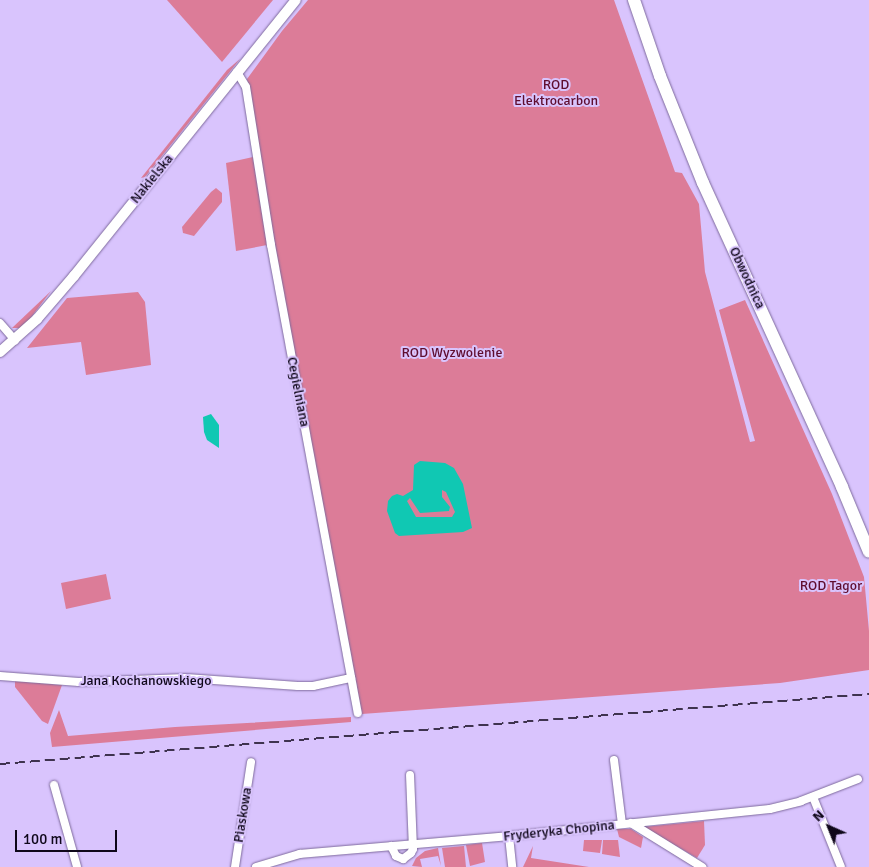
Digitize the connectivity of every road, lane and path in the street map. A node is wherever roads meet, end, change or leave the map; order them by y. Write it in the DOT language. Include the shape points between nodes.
graph roads {
  1 [pos="296,0"];
  2 [pos="634,0"];
  3 [pos="237,72"];
  4 [pos="0,323"];
  5 [pos="15,340"];
  6 [pos="0,352"];
  7 [pos="869,552"];
  8 [pos="0,676"];
  9 [pos="351,678"];
  10 [pos="358,713"];
  11 [pos="614,760"];
  12 [pos="251,762"];
  13 [pos="410,775"];
  14 [pos="858,779"];
  15 [pos="54,785"];
  16 [pos="813,796"];
  17 [pos="626,824"];
  18 [pos="508,836"];
  19 [pos="413,844"];
  20 [pos="391,846"];
  21 [pos="403,863"];
  22 [pos="77,867"];
  23 [pos="235,867"];
  24 [pos="256,867"];
  25 [pos="512,867"];
  26 [pos="702,867"];
  27 [pos="841,867"];
  1 -- 3 [label="street, Nakielska"];
  2 -- 7 [label="main road, Obwodnica" via="660,76 704,183"];
  3 -- 5 [label="street, Nakielska" via="76,273"];
  3 -- 9 [label="street, Cegielniana" via="246,87 271,246"];
  4 -- 5 [label="street"];
  5 -- 6 [label="street, Nakielska"];
  8 -- 9 [label="street, Jana Kochanowskiego" via="79,682 186,678 313,686"];
  9 -- 10 [label="street, Cegielniana"];
  11 -- 17 [label="street"];
  12 -- 23 [label="street, Piaskowa"];
  13 -- 19 [label="street"];
  14 -- 16 [label="street, Fryderyka Chopina"];
  15 -- 22 [label="street"];
  16 -- 17 [label="street, Fryderyka Chopina" via="770,809"];
  16 -- 27 [label="street"];
  17 -- 18 [label="street, Fryderyka Chopina"];
  17 -- 26 [label="street"];
  18 -- 19 [label="street, Fryderyka Chopina"];
  18 -- 25 [label="street"];
  19 -- 20 [label="street, Fryderyka Chopina"];
  19 -- 21 [label="street"];
  20 -- 21 [label="street"];
  20 -- 24 [label="street, Fryderyka Chopina" via="300,854"];
}
